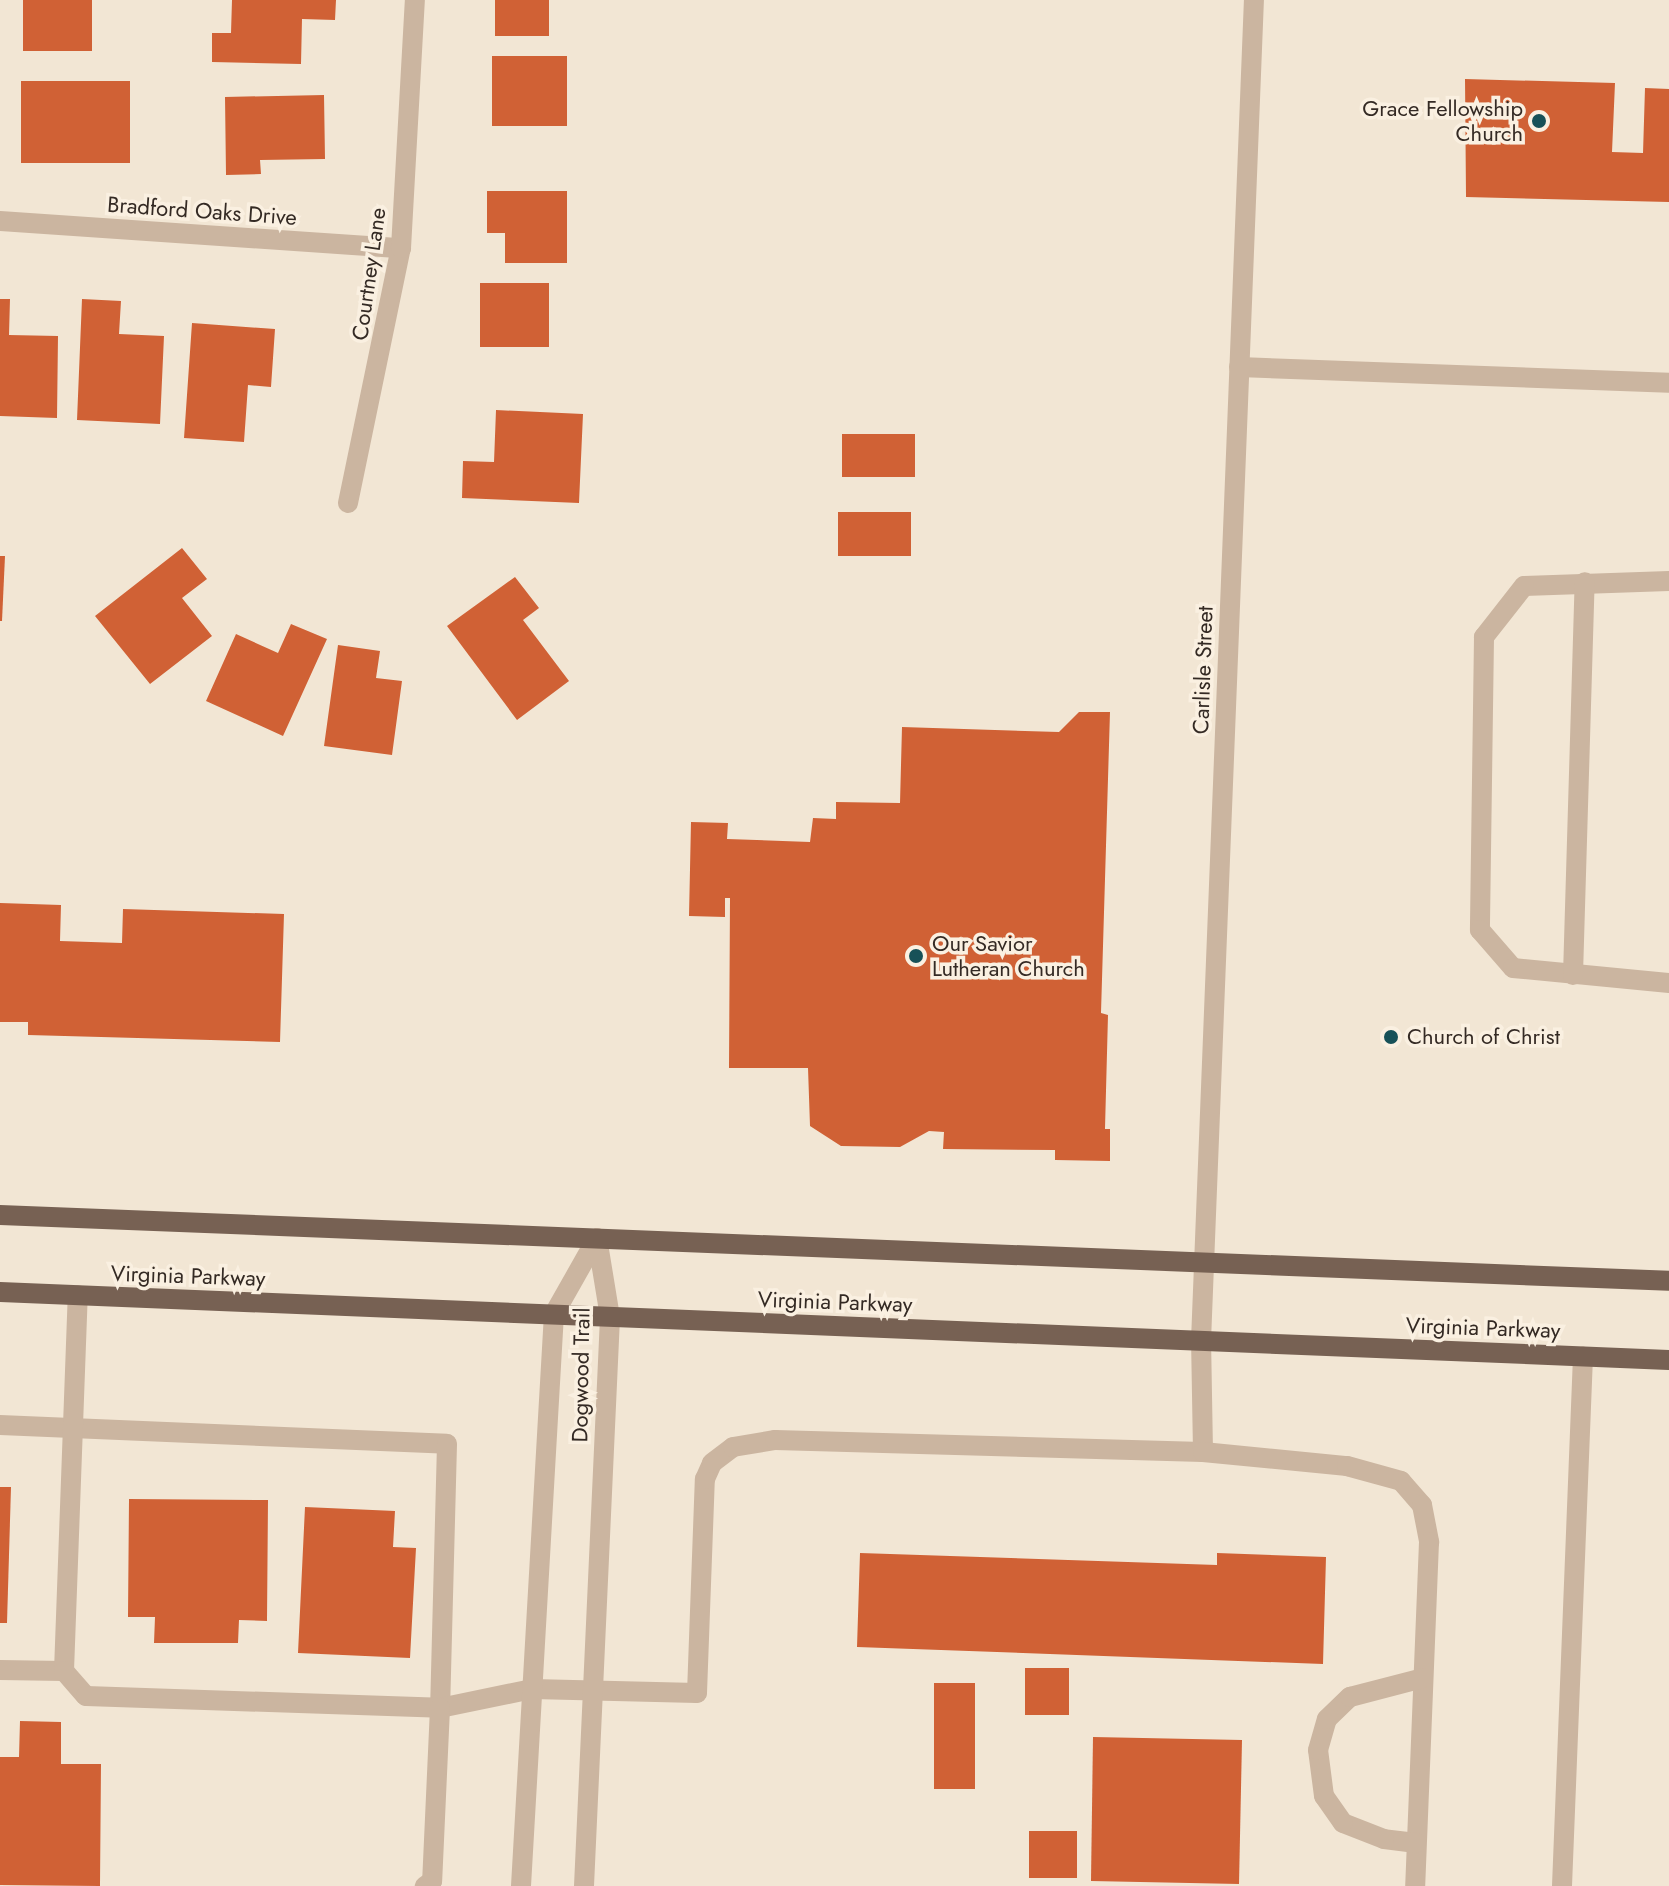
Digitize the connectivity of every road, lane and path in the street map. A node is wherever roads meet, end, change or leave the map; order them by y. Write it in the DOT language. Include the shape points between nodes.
graph roads {
  1 [pos="415,0"];
  2 [pos="1254,0"];
  3 [pos="0,221"];
  4 [pos="401,248"];
  5 [pos="1239,367"];
  6 [pos="1669,383"];
  7 [pos="348,503"];
  8 [pos="1669,581"];
  9 [pos="1585,582"];
  10 [pos="1573,975"];
  11 [pos="1669,983"];
  12 [pos="0,1215"];
  13 [pos="597,1238"];
  14 [pos="1204,1259"];
  15 [pos="1669,1281"];
  16 [pos="0,1292"];
  17 [pos="78,1295"];
  18 [pos="554,1314"];
  19 [pos="610,1317"];
  20 [pos="1201,1341"];
  21 [pos="1583,1356"];
  22 [pos="1669,1360"];
  23 [pos="0,1425"];
  24 [pos="73,1429"];
  25 [pos="1203,1452"];
  26 [pos="0,1670"];
  27 [pos="64,1671"];
  28 [pos="1423,1678"];
  29 [pos="592,1688"];
  30 [pos="532,1689"];
  31 [pos="440,1708"];
  32 [pos="1416,1843"];
  33 [pos="425,1886"];
  34 [pos="521,1886"];
  35 [pos="584,1886"];
  36 [pos="1415,1886"];
  37 [pos="1562,1886"];
  1 -- 4 [label="street, Courtney Lane"];
  2 -- 5 [label="street, Carlisle Street"];
  3 -- 4 [label="street, Bradford Oaks Drive"];
  4 -- 7 [label="street, Courtney Lane"];
  5 -- 6 [label="street"];
  5 -- 14 [label="street, Carlisle Street"];
  8 -- 9 [label="street"];
  9 -- 10 [label="street"];
  9 -- 10 [label="street" via="1524,586 1484,637 1480,930 1513,968"];
  10 -- 11 [label="street"];
  12 -- 13 [label="main road"];
  13 -- 14 [label="main road"];
  13 -- 18 [label="street, Dogwood Trail"];
  13 -- 19 [label="street, Dogwood Trail"];
  14 -- 15 [label="main road"];
  14 -- 20 [label="street, Carlisle Street"];
  16 -- 17 [label="main road, Virginia Parkway"];
  17 -- 18 [label="main road, Virginia Parkway"];
  17 -- 24 [label="street"];
  18 -- 19 [label="main road, Virginia Parkway"];
  18 -- 30 [label="street, Dogwood Trail"];
  19 -- 20 [label="main road, Virginia Parkway"];
  19 -- 29 [label="street, Dogwood Trail"];
  20 -- 21 [label="main road, Virginia Parkway"];
  20 -- 25 [label="street, Carlisle Street"];
  21 -- 22 [label="main road, Virginia Parkway"];
  21 -- 37 [label="street"];
  23 -- 24 [label="street"];
  24 -- 27 [label="street"];
  24 -- 31 [label="street" via="447,1444"];
  25 -- 28 [label="street" via="1347,1466 1401,1481 1422,1505 1429,1542"];
  25 -- 29 [label="street" via="775,1440 733,1447 712,1463 705,1479 697,1693"];
  26 -- 27 [label="street"];
  27 -- 31 [label="street" via="86,1696"];
  28 -- 32 [label="street"];
  28 -- 32 [label="street" via="1350,1697 1327,1719 1318,1750 1324,1796 1343,1823 1384,1839"];
  29 -- 30 [label="street"];
  29 -- 35 [label="street, Dogwood Trail"];
  30 -- 31 [label="street"];
  30 -- 34 [label="street, Dogwood Trail"];
  31 -- 33 [label="street" via="432,1881"];
  32 -- 36 [label="street"];
}
